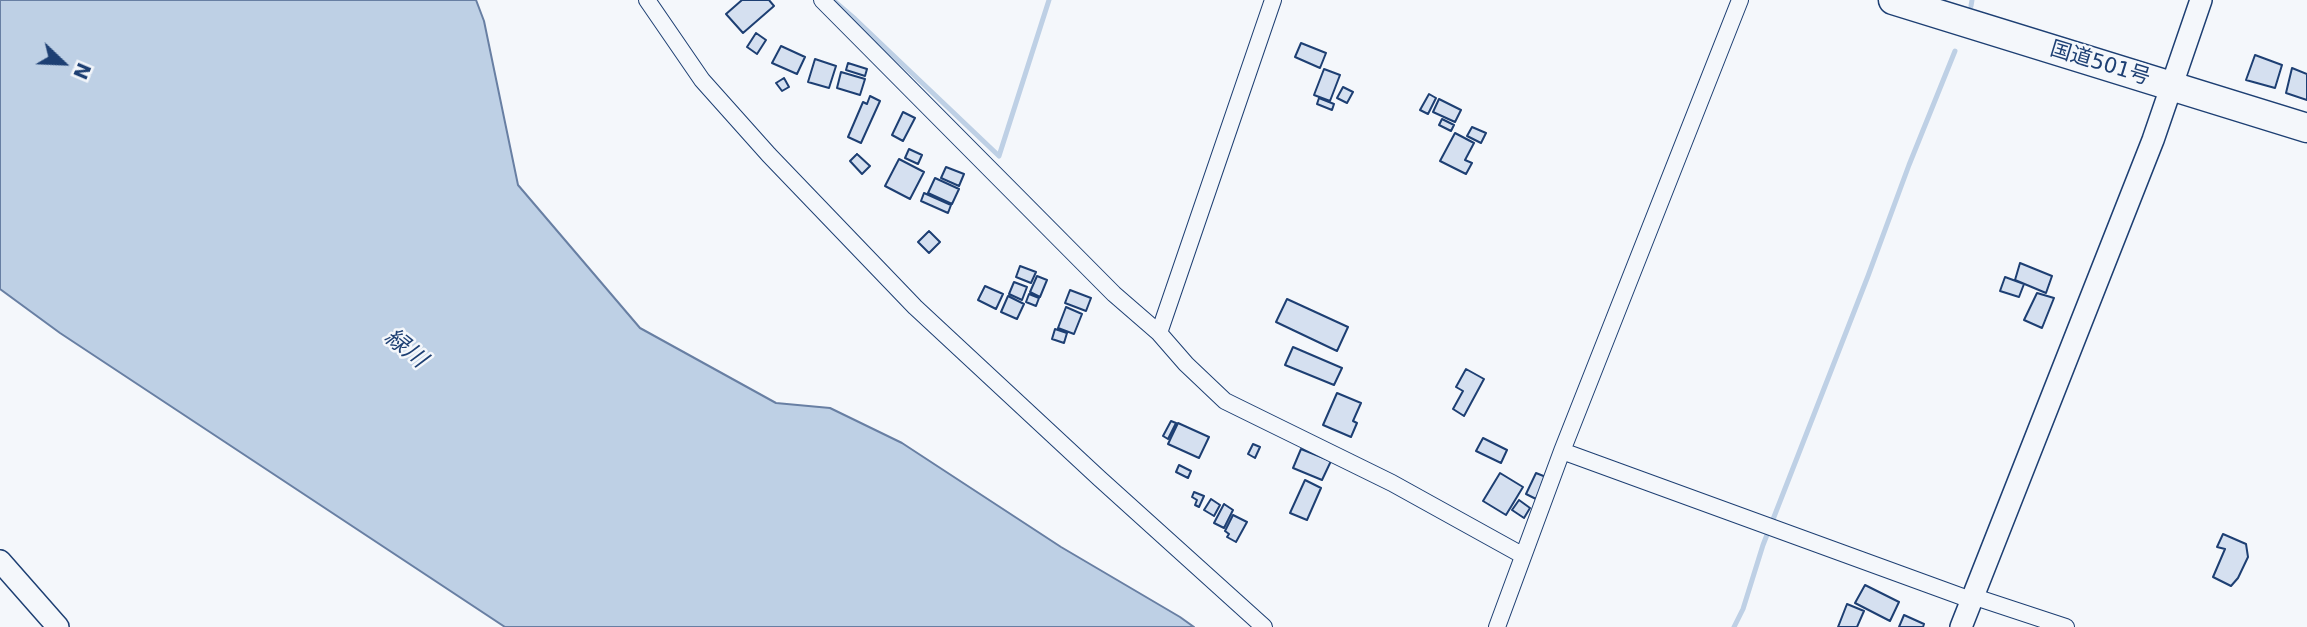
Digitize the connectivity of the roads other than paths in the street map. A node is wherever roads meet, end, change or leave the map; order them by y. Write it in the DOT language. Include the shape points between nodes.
graph roads {
  1 [pos="647,0"];
  2 [pos="822,0"];
  3 [pos="1273,0"];
  4 [pos="1740,0"];
  5 [pos="1892,0"];
  6 [pos="2201,0"];
  7 [pos="2173,86"];
  8 [pos="2307,128"];
  9 [pos="1159,333"];
  10 [pos="1562,451"];
  11 [pos="1522,555"];
  12 [pos="0,561"];
  13 [pos="1971,600"];
  14 [pos="58,627"];
  15 [pos="1264,627"];
  16 [pos="1497,627"];
  17 [pos="1961,627"];
  18 [pos="2066,627"];
  1 -- 15 [label="street" via="702,80 915,307"];
  2 -- 9 [label="street" via="1114,294"];
  3 -- 9 [label="street"];
  4 -- 10 [label="street"];
  5 -- 7 [label="highway, 国道501号"];
  6 -- 7 [label="street"];
  7 -- 8 [label="highway, 国道501号"];
  7 -- 13 [label="street"];
  9 -- 11 [label="street" via="1225,401 1392,483"];
  10 -- 11 [label="street"];
  10 -- 13 [label="street"];
  11 -- 16 [label="street"];
  12 -- 14 [label="street"];
  13 -- 17 [label="street"];
  13 -- 18 [label="street" via="1979,598"];
}
